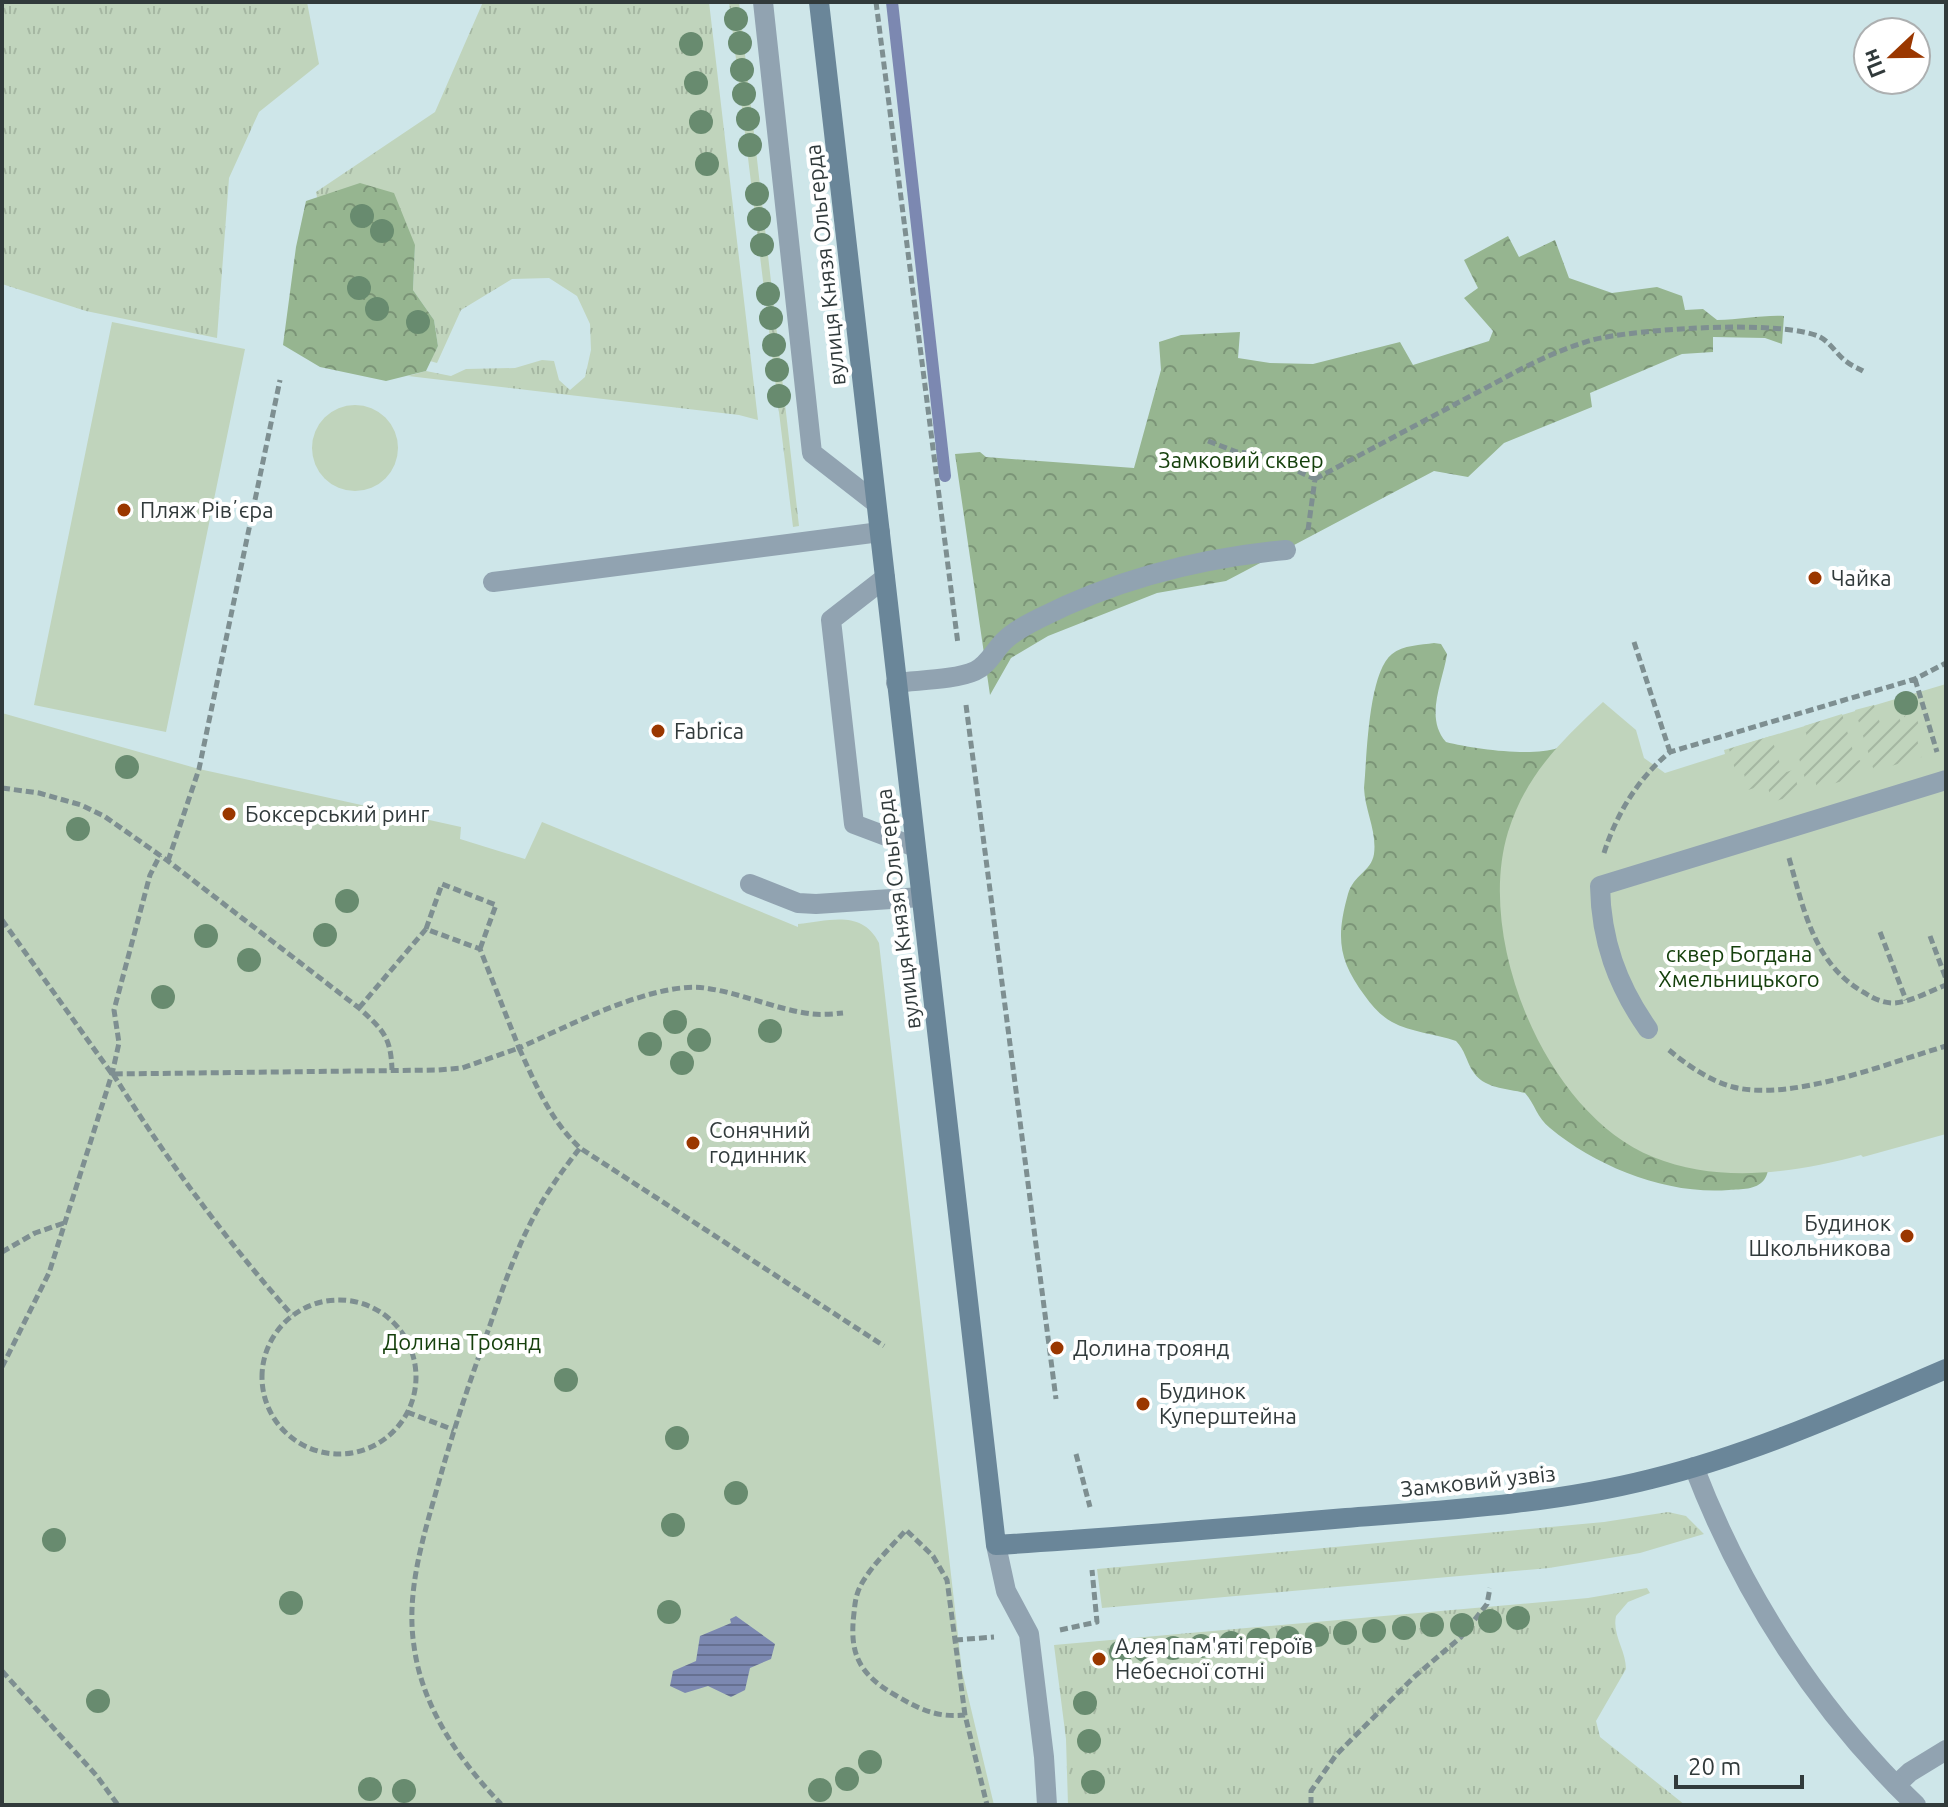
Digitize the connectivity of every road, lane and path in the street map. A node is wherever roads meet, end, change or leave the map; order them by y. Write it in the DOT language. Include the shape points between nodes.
graph roads {
  1 [pos="763,2"];
  2 [pos="819,2"];
  3 [pos="876,2"];
  4 [pos="1863,371"];
  5 [pos="280,380"];
  6 [pos="1208,441"];
  7 [pos="1315,479"];
  8 [pos="876,503"];
  9 [pos="880,532"];
  10 [pos="1286,550"];
  11 [pos="885,578"];
  12 [pos="493,582"];
  13 [pos="1634,642"];
  14 [pos="1946,663"];
  15 [pos="962,674"];
  16 [pos="1915,679"];
  17 [pos="896,683"];
  18 [pos="1670,752"];
  19 [pos="1944,773"];
  20 [pos="2,788"];
  21 [pos="1781,830"];
  22 [pos="915,847"];
  23 [pos="160,855"];
  24 [pos="168,861"];
  25 [pos="750,884"];
  26 [pos="1600,886"];
  27 [pos="921,897"];
  28 [pos="2,920"];
  29 [pos="426,929"];
  30 [pos="1880,932"];
  31 [pos="1930,936"];
  32 [pos="480,949"];
  33 [pos="1946,982"];
  34 [pos="1906,1000"];
  35 [pos="359,1008"];
  36 [pos="843,1013"];
  37 [pos="1648,1029"];
  38 [pos="1946,1046"];
  39 [pos="519,1048"];
  40 [pos="392,1070"];
  41 [pos="112,1074"];
  42 [pos="580,1148"];
  43 [pos="64,1223"];
  44 [pos="2,1252"];
  45 [pos="292,1315"];
  46 [pos="884,1346"];
  47 [pos="2,1367"];
  48 [pos="1946,1369"];
  49 [pos="1056,1399"];
  50 [pos="407,1412"];
  51 [pos="454,1430"];
  52 [pos="1076,1454"];
  53 [pos="1694,1467"];
  54 [pos="1090,1507"];
  55 [pos="996,1545"];
  56 [pos="1092,1570"];
  57 [pos="1490,1588"];
  58 [pos="1056,1631"];
  59 [pos="2,1671"];
  60 [pos="965,1715"];
  61 [pos="1946,1750"];
  62 [pos="1896,1785"];
  63 [pos="501,1804"];
  64 [pos="118,1805"];
  65 [pos="987,1805"];
  66 [pos="1047,1805"];
  67 [pos="1311,1805"];
  68 [pos="1916,1805"];
  1 -- 8 [label="street" via="812,453"];
  2 -- 8 [label="main road, вулиця Князя Ольгерда"];
  3 -- 15 [label="path"];
  4 -- 7 [label="path" via="1810,334 1692,329 1592,340 1480,389"];
  5 -- 24 [label="path" via="199,769"];
  6 -- 7 [label="path" via="1260,454"];
  7 -- 10 [label="path" via="1308,532 1303,544"];
  8 -- 9 [label="main road, вулиця Князя Ольгерда"];
  9 -- 11 [label="main road, вулиця Князя Ольгерда"];
  9 -- 12 [label="street"];
  10 -- 15 [label="street" via="1198,563 1108,589 1020,629 982,667"];
  11 -- 17 [label="main road, вулиця Князя Ольгерда"];
  11 -- 22 [label="street" via="831,620 854,824"];
  13 -- 18 [label="path"];
  14 -- 16 [label="path"];
  15 -- 17 [label="street"];
  15 -- 49 [label="path"];
  16 -- 18 [label="path"];
  16 -- 19 [label="path"];
  17 -- 22 [label="main road, вулиця Князя Ольгерда"];
  18 -- 26 [label="path" via="1654,765 1622,811 1604,853"];
  19 -- 21 [label="street"];
  20 -- 23 [label="path" via="81,805"];
  21 -- 26 [label="street"];
  21 -- 34 [label="path" via="1823,956 1845,981 1872,997 1891,1003"];
  22 -- 27 [label="main road, вулиця Князя Ольгерда"];
  23 -- 24 [label="path"];
  23 -- 41 [label="path" via="114,1010 119,1043"];
  24 -- 35 [label="path"];
  25 -- 27 [label="street" via="798,903"];
  26 -- 37 [label="street" via="1609,955"];
  27 -- 55 [label="main road, вулиця Князя Ольгерда"];
  28 -- 41 [label="path"];
  29 -- 32 [label="path"];
  29 -- 32 [label="path" via="442,884 496,905"];
  29 -- 35 [label="path"];
  30 -- 34 [label="path"];
  31 -- 33 [label="path"];
  32 -- 39 [label="path"];
  33 -- 34 [label="path"];
  35 -- 40 [label="path" via="387,1037"];
  36 -- 39 [label="path" via="805,1013 689,987 628,1003"];
  37 -- 38 [label="path" via="1693,1068 1746,1089 1802,1086"];
  39 -- 40 [label="path" via="462,1068"];
  39 -- 42 [label="path" via="549,1112"];
  40 -- 41 [label="path"];
  41 -- 43 [label="path"];
  41 -- 45 [label="path" via="186,1185"];
  42 -- 46 [label="path"];
  42 -- 51 [label="path" via="529,1225"];
  43 -- 44 [label="path"];
  43 -- 47 [label="path" via="49,1273"];
  45 -- 50 [label="path" via="312,1304 357,1302 397,1326 416,1367"];
  45 -- 50 [label="path" via="275,1332 261,1375 264,1398 289,1437 331,1454 354,1453 376,1445"];
  48 -- 53 [label="main road, Замковий узвіз"];
  50 -- 51 [label="path"];
  51 -- 63 [label="path" via="417,1566 413,1646 423,1684 447,1735"];
  52 -- 54 [label="path"];
  53 -- 55 [label="main road, Замковий узвіз" via="1622,1486 1522,1502"];
  53 -- 62 [label="street" via="1725,1539 1793,1662"];
  55 -- 66 [label="street, вулиця Князя Ольгерда" via="1006,1591 1029,1634"];
  56 -- 58 [label="path" via="1097,1622"];
  57 -- 67 [label="path" via="1487,1604 1461,1637 1330,1762 1311,1791"];
  59 -- 64 [label="path"];
  60 -- 60 [label="path" via="950,1587 939,1563 906,1530 860,1586 852,1629 855,1654 872,1680 913,1706 941,1716"];
  60 -- 65 [label="path"];
  61 -- 62 [label="street"];
  62 -- 68 [label="street"];
}
